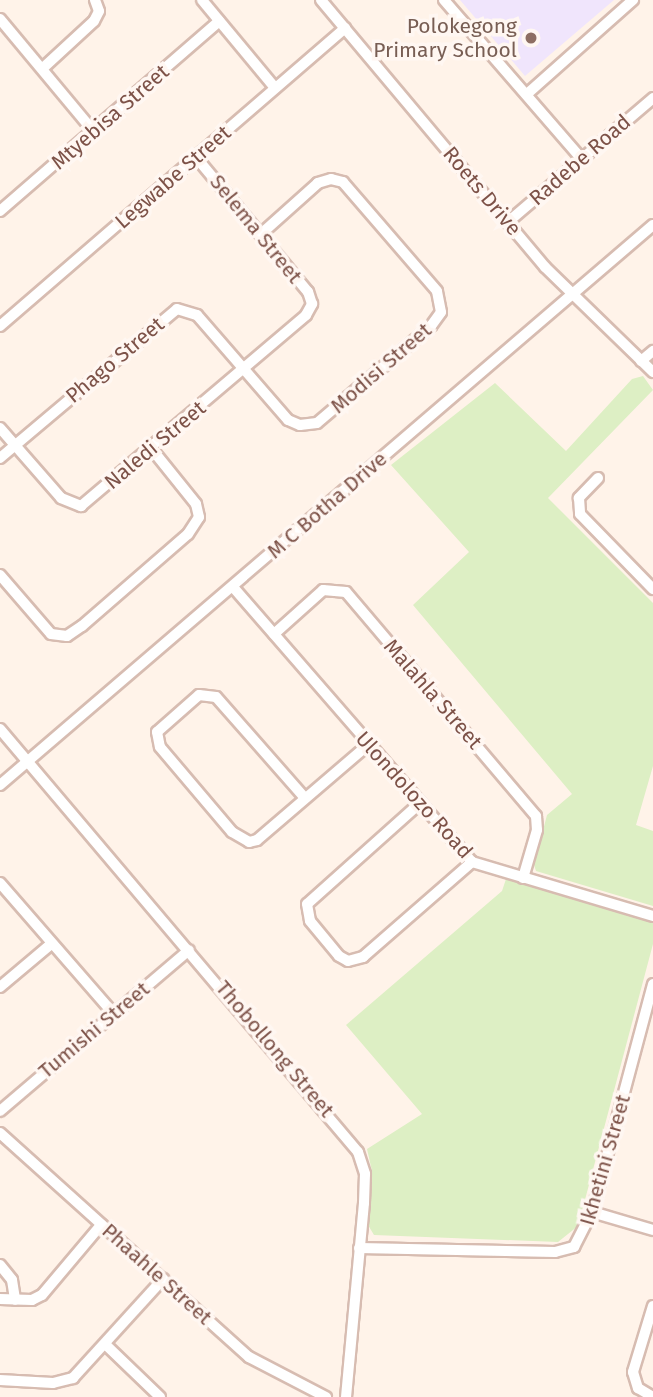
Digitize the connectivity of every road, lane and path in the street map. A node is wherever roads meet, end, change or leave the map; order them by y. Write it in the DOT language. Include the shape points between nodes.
graph roads {
  1 [pos="95,0"];
  2 [pos="202,0"];
  3 [pos="321,0"];
  4 [pos="444,0"];
  5 [pos="633,0"];
  6 [pos="0,19"];
  7 [pos="219,22"];
  8 [pos="345,28"];
  9 [pos="43,68"];
  10 [pos="275,88"];
  11 [pos="527,94"];
  12 [pos="653,98"];
  13 [pos="94,132"];
  14 [pos="196,157"];
  15 [pos="582,159"];
  16 [pos="0,211"];
  17 [pos="508,222"];
  18 [pos="653,225"];
  19 [pos="262,233"];
  20 [pos="570,293"];
  21 [pos="312,304"];
  22 [pos="0,326"];
  23 [pos="653,351"];
  24 [pos="641,361"];
  25 [pos="246,368"];
  26 [pos="653,372"];
  27 [pos="0,428"];
  28 [pos="14,445"];
  29 [pos="151,448"];
  30 [pos="0,458"];
  31 [pos="598,478"];
  32 [pos="0,575"];
  33 [pos="233,587"];
  34 [pos="653,589"];
  35 [pos="274,634"];
  36 [pos="0,729"];
  37 [pos="368,745"];
  38 [pos="27,762"];
  39 [pos="0,785"];
  40 [pos="304,797"];
  41 [pos="419,804"];
  42 [pos="471,862"];
  43 [pos="523,878"];
  44 [pos="0,883"];
  45 [pos="653,916"];
  46 [pos="51,944"];
  47 [pos="190,950"];
  48 [pos="653,984"];
  49 [pos="0,987"];
  50 [pos="113,1013"];
  51 [pos="0,1111"];
  52 [pos="0,1133"];
  53 [pos="592,1212"];
  54 [pos="101,1225"];
  55 [pos="653,1230"];
  56 [pos="359,1248"];
  57 [pos="0,1265"];
  58 [pos="163,1279"];
  59 [pos="0,1299"];
  60 [pos="15,1300"];
  61 [pos="652,1313"];
  62 [pos="106,1345"];
  63 [pos="0,1380"];
  64 [pos="160,1397"];
  65 [pos="326,1397"];
  66 [pos="346,1397"];
  67 [pos="653,1397"];
  1 -- 9 [label="street" via="99,11 94,22"];
  2 -- 7 [label="street"];
  3 -- 8 [label="street, Roets Drive"];
  4 -- 11 [label="street"];
  5 -- 11 [label="street"];
  6 -- 9 [label="street"];
  7 -- 10 [label="street"];
  7 -- 13 [label="street, Mtyebisa Street"];
  8 -- 10 [label="street, Legwabe Street"];
  8 -- 17 [label="street, Roets Drive"];
  9 -- 13 [label="street"];
  10 -- 14 [label="street, Legwabe Street"];
  11 -- 15 [label="street"];
  12 -- 15 [label="street, Radebe Road"];
  13 -- 16 [label="street, Mtyebisa Street"];
  14 -- 19 [label="street, Selema Street"];
  14 -- 22 [label="street, Legwabe Street"];
  15 -- 17 [label="street, Radebe Road"];
  17 -- 20 [label="street, Roets Drive"];
  18 -- 20 [label="street, M C Botha Drive"];
  19 -- 21 [label="street, Selema Street" via="308,292"];
  19 -- 25 [label="street, Modisi Street" via="318,183 343,182 437,291 442,306 431,326 312,425 288,420"];
  20 -- 24 [label="street, Roets Drive"];
  20 -- 33 [label="street, M C Botha Drive"];
  21 -- 25 [label="street, Naledi Street" via="303,320"];
  23 -- 24 [label="street"];
  24 -- 26 [label="street, Roets Drive"];
  25 -- 28 [label="street, Phago Street" via="197,315 177,309"];
  25 -- 29 [label="street, Naledi Street"];
  27 -- 28 [label="street, Naledi Street"];
  28 -- 29 [label="street, Naledi Street" via="61,498 78,506"];
  28 -- 30 [label="street"];
  29 -- 32 [label="street" via="196,504 199,517 188,534 82,626 67,636 51,634"];
  31 -- 34 [label="street" via="579,498 580,514"];
  33 -- 35 [label="street, Ulondolozo Road"];
  33 -- 38 [label="street, M C Botha Drive"];
  35 -- 37 [label="street, Ulondolozo Road"];
  35 -- 43 [label="street, Malahla Street" via="323,590 346,592 536,816 535,843"];
  36 -- 38 [label="street, Thobollong Street"];
  37 -- 40 [label="street"];
  37 -- 41 [label="street, Ulondolozo Road"];
  38 -- 39 [label="street, M C Botha Drive"];
  38 -- 47 [label="street, Thobollong Street"];
  40 -- 40 [label="street" via="257,840 241,840 160,747 157,732 199,695 216,697"];
  41 -- 42 [label="street, Ulondolozo Road"];
  41 -- 42 [label="street" via="307,905 310,921 340,956 348,961 363,957"];
  42 -- 43 [label="street, Ulondolozo Road"];
  43 -- 45 [label="street, Ulondolozo Road"];
  44 -- 46 [label="street"];
  46 -- 49 [label="street"];
  46 -- 50 [label="street"];
  47 -- 50 [label="street, Tumishi Street"];
  47 -- 56 [label="street, Thobollong Street" via="354,1144 365,1174"];
  48 -- 53 [label="street, Ikhetini Street"];
  50 -- 51 [label="street, Tumishi Street"];
  52 -- 54 [label="street, Phaahle Street"];
  53 -- 55 [label="street"];
  53 -- 56 [label="street, Ikhetini Street" via="574,1247 555,1252"];
  54 -- 58 [label="street, Phaahle Street"];
  54 -- 60 [label="street" via="42,1295"];
  56 -- 66 [label="street, Thobollong Street"];
  57 -- 60 [label="street" via="12,1280"];
  58 -- 62 [label="street"];
  58 -- 65 [label="street, Phaahle Street" via="258,1364"];
  59 -- 60 [label="street"];
  61 -- 67 [label="street" via="634,1372 638,1388"];
  62 -- 63 [label="street" via="64,1382"];
  62 -- 64 [label="street"];
}
